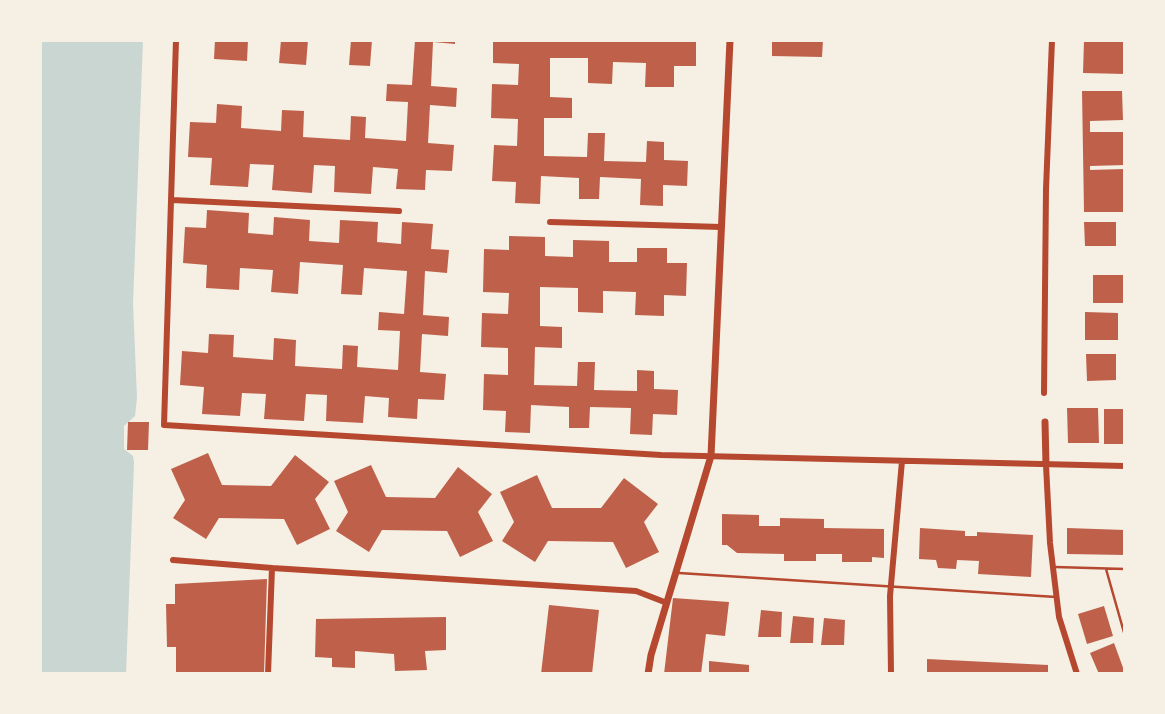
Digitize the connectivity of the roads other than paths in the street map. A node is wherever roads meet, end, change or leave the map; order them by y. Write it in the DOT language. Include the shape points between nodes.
graph roads {
  1 [pos="176,40"];
  2 [pos="730,40"];
  3 [pos="1052,40"];
  4 [pos="172,200"];
  5 [pos="399,211"];
  6 [pos="550,222"];
  7 [pos="721,227"];
  8 [pos="1044,393"];
  9 [pos="1045,422"];
  10 [pos="711,456"];
  11 [pos="902,461"];
  12 [pos="1046,466"];
  13 [pos="1125,466"];
  14 [pos="173,560"];
  15 [pos="1052,567"];
  16 [pos="272,568"];
  17 [pos="1106,569"];
  18 [pos="1125,569"];
  19 [pos="676,573"];
  20 [pos="891,585"];
  21 [pos="1056,597"];
  22 [pos="667,603"];
  23 [pos="1125,636"];
  24 [pos="268,674"];
  25 [pos="648,674"];
  26 [pos="891,674"];
  27 [pos="1077,674"];
  1 -- 4 [label="street"];
  2 -- 7 [label="street"];
  3 -- 8 [label="street"];
  4 -- 5 [label="street"];
  4 -- 10 [label="street" via="163,425"];
  6 -- 7 [label="street"];
  7 -- 10 [label="street"];
  9 -- 12 [label="street"];
  10 -- 11 [label="street"];
  10 -- 19 [label="street"];
  11 -- 12 [label="street"];
  11 -- 20 [label="street"];
  12 -- 13 [label="street"];
  12 -- 15 [label="street"];
  14 -- 16 [label="street"];
  15 -- 17 [label="lane"];
  15 -- 21 [label="street"];
  16 -- 22 [label="street" via="636,591"];
  16 -- 24 [label="street"];
  17 -- 18 [label="lane"];
  17 -- 23 [label="lane"];
  19 -- 20 [label="lane"];
  19 -- 22 [label="street"];
  20 -- 21 [label="lane"];
  20 -- 26 [label="street"];
  21 -- 27 [label="street"];
  22 -- 25 [label="street"];
}
